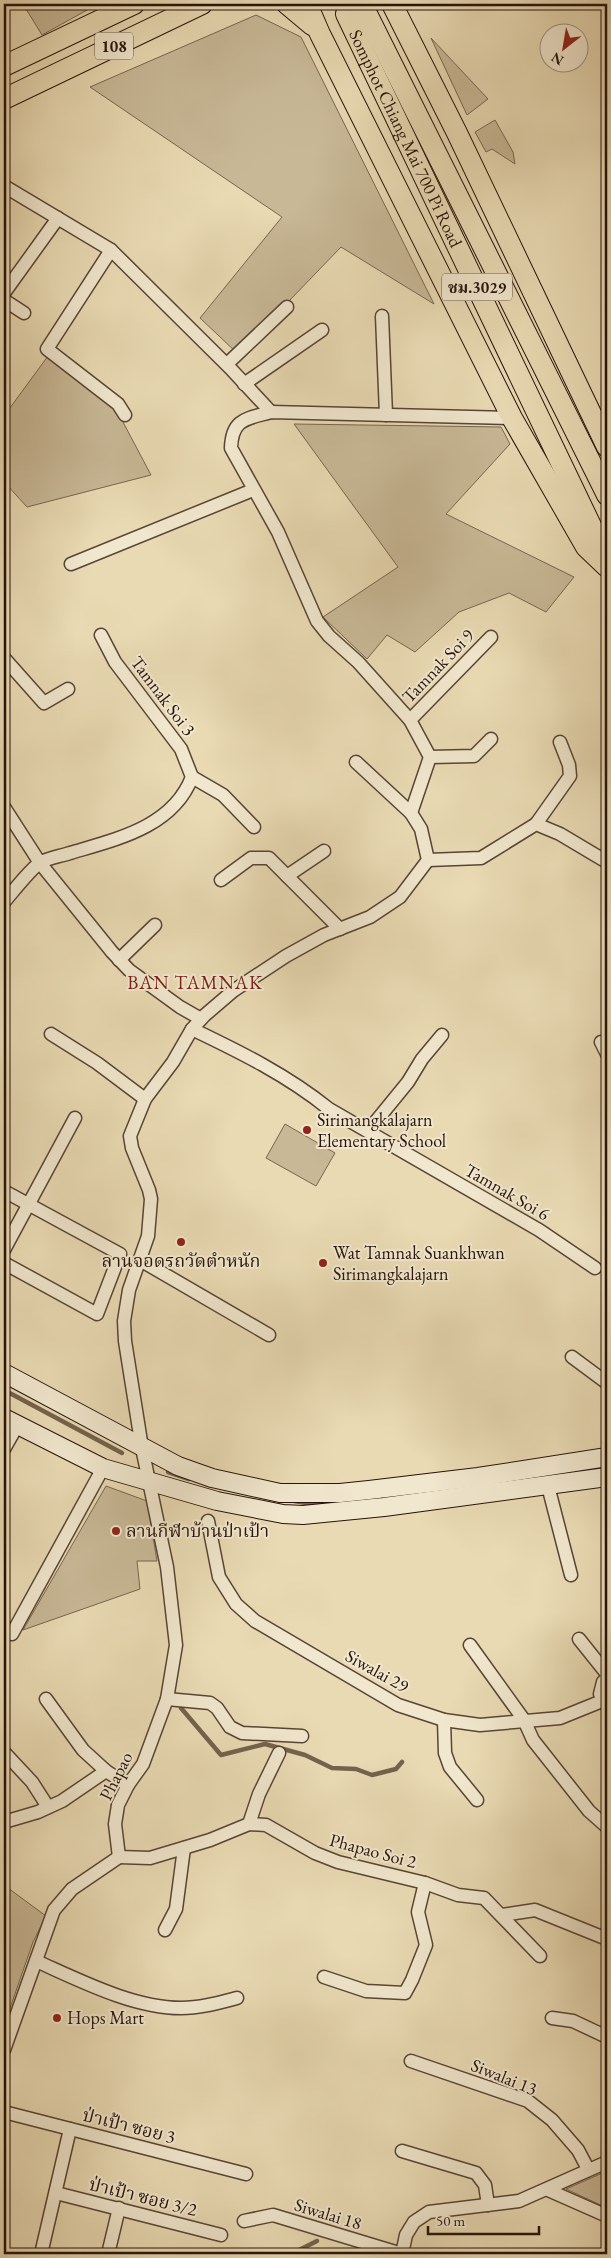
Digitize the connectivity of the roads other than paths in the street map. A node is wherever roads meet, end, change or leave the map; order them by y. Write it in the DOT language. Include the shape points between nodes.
graph roads {
  1 [pos="134,4"];
  2 [pos="202,4"];
  3 [pos="287,4"];
  4 [pos="306,4"];
  5 [pos="321,4"];
  6 [pos="393,4"];
  7 [pos="320,34"];
  8 [pos="4,66"];
  9 [pos="4,99"];
  10 [pos="4,186"];
  11 [pos="58,218"];
  12 [pos="111,250"];
  13 [pos="4,293"];
  14 [pos="4,300"];
  15 [pos="287,307"];
  16 [pos="24,313"];
  17 [pos="382,316"];
  18 [pos="322,330"];
  19 [pos="227,364"];
  20 [pos="244,384"];
  21 [pos="271,412"];
  22 [pos="125,415"];
  23 [pos="386,415"];
  24 [pos="512,418"];
  25 [pos="606,442"];
  26 [pos="253,490"];
  27 [pos="607,494"];
  28 [pos="607,559"];
  29 [pos="71,564"];
  30 [pos="607,567"];
  31 [pos="101,635"];
  32 [pos="491,637"];
  33 [pos="4,658"];
  34 [pos="68,689"];
  35 [pos="410,720"];
  36 [pos="491,739"];
  37 [pos="560,742"];
  38 [pos="430,758"];
  39 [pos="356,762"];
  40 [pos="192,777"];
  41 [pos="4,807"];
  42 [pos="411,813"];
  43 [pos="536,824"];
  44 [pos="254,827"];
  45 [pos="324,851"];
  46 [pos="428,860"];
  47 [pos="607,862"];
  48 [pos="40,863"];
  49 [pos="287,876"];
  50 [pos="221,880"];
  51 [pos="4,902"];
  52 [pos="155,925"];
  53 [pos="340,929"];
  54 [pos="119,960"];
  55 [pos="201,1019"];
  56 [pos="192,1029"];
  57 [pos="51,1034"];
  58 [pos="442,1035"];
  59 [pos="145,1099"];
  60 [pos="75,1118"];
  61 [pos="368,1131"];
  62 [pos="4,1191"];
  63 [pos="29,1205"];
  64 [pos="4,1250"];
  65 [pos="140,1260"];
  66 [pos="4,1263"];
  67 [pos="595,1268"];
  68 [pos="269,1335"];
  69 [pos="572,1357"];
  70 [pos="4,1373"];
  71 [pos="607,1383"];
  72 [pos="11,1422"];
  73 [pos="142,1448"];
  74 [pos="4,1449"];
  75 [pos="607,1457"];
  76 [pos="103,1468"];
  77 [pos="607,1477"];
  78 [pos="151,1483"];
  79 [pos="548,1486"];
  80 [pos="208,1521"];
  81 [pos="571,1575"];
  82 [pos="12,1634"];
  83 [pos="579,1639"];
  84 [pos="470,1645"];
  85 [pos="607,1676"];
  86 [pos="46,1699"];
  87 [pos="167,1699"];
  88 [pos="605,1703"];
  89 [pos="444,1720"];
  90 [pos="524,1720"];
  91 [pos="302,1736"];
  92 [pos="4,1752"];
  93 [pos="279,1753"];
  94 [pos="106,1771"];
  95 [pos="128,1785"];
  96 [pos="477,1800"];
  97 [pos="48,1807"];
  98 [pos="4,1822"];
  99 [pos="249,1824"];
  100 [pos="607,1828"];
  101 [pos="184,1848"];
  102 [pos="119,1857"];
  103 [pos="426,1883"];
  104 [pos="502,1915"];
  105 [pos="165,1930"];
  106 [pos="607,1939"];
  107 [pos="540,1956"];
  108 [pos="36,1961"];
  109 [pos="324,1977"];
  110 [pos="237,1998"];
  111 [pos="552,2018"];
  112 [pos="607,2037"];
  113 [pos="4,2050"];
  114 [pos="411,2061"];
  115 [pos="4,2112"];
  116 [pos="70,2129"];
  117 [pos="402,2150"];
  118 [pos="607,2162"];
  119 [pos="588,2169"];
  120 [pos="246,2174"];
  121 [pos="548,2190"];
  122 [pos="56,2193"];
  123 [pos="488,2205"];
  124 [pos="119,2208"];
  125 [pos="607,2216"];
  126 [pos="244,2221"];
  127 [pos="221,2235"];
  128 [pos="42,2254"];
  129 [pos="108,2254"];
  130 [pos="402,2254"];
  1 -- 8 [label="main road, 108"];
  2 -- 9 [label="main road, 108"];
  3 -- 7 [label="main road"];
  4 -- 7 [label="main road"];
  5 -- 7 [label="main road" via="318,11"];
  6 -- 25 [label="main road"];
  7 -- 24 [label="main road"];
  10 -- 11 [label="street"];
  11 -- 12 [label="street"];
  11 -- 13 [label="street"];
  12 -- 19 [label="street"];
  12 -- 22 [label="street" via="47,349 118,404"];
  14 -- 16 [label="street"];
  15 -- 19 [label="street"];
  17 -- 23 [label="street"];
  18 -- 20 [label="street"];
  19 -- 20 [label="street"];
  20 -- 21 [label="street"];
  21 -- 23 [label="street"];
  21 -- 26 [label="street" via="246,419 236,425 232,435 231,448"];
  23 -- 24 [label="street"];
  24 -- 30 [label="main road" via="586,547"];
  26 -- 29 [label="street"];
  26 -- 35 [label="street" via="278,532 317,621"];
  27 -- 28 [label="main road, Somphot Chiang Mai 700 Pi Road / ชม.3029" via="354,10"];
  31 -- 40 [label="street, Tamnak Soi 3" via="115,662 181,749"];
  32 -- 35 [label="street, Tamnak Soi 9"];
  33 -- 34 [label="street" via="44,703"];
  35 -- 38 [label="street"];
  36 -- 38 [label="street" via="474,756"];
  37 -- 43 [label="street" via="570,776"];
  38 -- 42 [label="street"];
  39 -- 42 [label="street"];
  40 -- 44 [label="street" via="222,795"];
  40 -- 48 [label="street" via="186,793 169,812 144,828 119,840"];
  41 -- 48 [label="street"];
  42 -- 46 [label="street" via="421,829"];
  43 -- 46 [label="street" via="481,858"];
  43 -- 47 [label="street" via="560,834"];
  45 -- 49 [label="street"];
  46 -- 53 [label="street, Phapao" via="400,897 370,917"];
  48 -- 51 [label="street"];
  48 -- 54 [label="street"];
  49 -- 50 [label="street" via="269,858 251,858"];
  49 -- 53 [label="street"];
  52 -- 54 [label="street"];
  53 -- 55 [label="street, Phapao" via="286,956 233,991"];
  54 -- 55 [label="street" via="180,1007"];
  55 -- 56 [label="street, Phapao"];
  56 -- 59 [label="street, Phapao" via="173,1062"];
  56 -- 61 [label="street, Tamnak Soi 6" via="253,1058 306,1090 328,1109"];
  57 -- 59 [label="street" via="98,1063"];
  58 -- 61 [label="street"];
  59 -- 65 [label="street, Phapao" via="130,1136 151,1199 148,1236"];
  60 -- 63 [label="street"];
  61 -- 67 [label="street, Tamnak Soi 6" via="539,1230"];
  62 -- 63 [label="street"];
  63 -- 64 [label="street"];
  63 -- 66 [label="street" via="120,1254 97,1314"];
  65 -- 68 [label="street"];
  65 -- 73 [label="street, Phapao" via="124,1321"];
  69 -- 71 [label="street"];
  70 -- 73 [label="street"];
  72 -- 74 [label="street"];
  72 -- 76 [label="street"];
  73 -- 75 [label="street" via="204,1475 280,1493 369,1490"];
  73 -- 78 [label="street, Phapao"];
  76 -- 78 [label="street"];
  76 -- 82 [label="street"];
  77 -- 79 [label="street"];
  78 -- 79 [label="street" via="248,1508 303,1515"];
  78 -- 87 [label="street, Phapao" via="167,1567 176,1646"];
  79 -- 81 [label="street"];
  80 -- 89 [label="street, Siwalai 29" via="219,1577 236,1604 255,1621 398,1705"];
  83 -- 85 [label="street"];
  84 -- 90 [label="street"];
  85 -- 88 [label="street" via="601,1688"];
  86 -- 94 [label="street" via="83,1750"];
  87 -- 91 [label="street" via="210,1703 230,1727 242,1734"];
  87 -- 95 [label="street, Phapao" via="143,1764"];
  88 -- 90 [label="street, Siwalai 29" via="560,1718"];
  89 -- 90 [label="street, Siwalai 29" via="480,1725"];
  89 -- 96 [label="street" via="445,1753 450,1767"];
  90 -- 100 [label="street" via="533,1740 589,1811"];
  92 -- 97 [label="street" via="32,1782"];
  93 -- 99 [label="street"];
  94 -- 95 [label="street"];
  94 -- 97 [label="street"];
  95 -- 102 [label="street, Phapao" via="118,1805 115,1824"];
  97 -- 98 [label="street"];
  99 -- 101 [label="street"];
  99 -- 103 [label="street, Phapao Soi 2" via="266,1825 315,1853 338,1862"];
  101 -- 102 [label="street" via="150,1858"];
  101 -- 105 [label="street" via="176,1909"];
  102 -- 108 [label="street" via="72,1889 54,1910"];
  103 -- 104 [label="street, Phapao Soi 2" via="458,1895 484,1898"];
  103 -- 109 [label="street" via="418,1912 426,1945 405,1993 366,1991"];
  104 -- 106 [label="street" via="535,1910"];
  104 -- 107 [label="street, Phapao Soi 2"];
  108 -- 110 [label="street" via="147,2004 180,2008"];
  108 -- 113 [label="street"];
  111 -- 112 [label="street" via="573,2021"];
  114 -- 119 [label="street, Siwalai 13" via="528,2101 552,2120 578,2150"];
  115 -- 116 [label="street, ป่าเป้า ซอย 3"];
  116 -- 120 [label="street, ป่าเป้า ซอย 3"];
  116 -- 122 [label="street"];
  117 -- 123 [label="street" via="476,2173 485,2185"];
  118 -- 119 [label="street"];
  119 -- 121 [label="street"];
  121 -- 123 [label="street" via="519,2201"];
  121 -- 125 [label="street"];
  122 -- 124 [label="street, ป่าเป้า ซอย 3/2"];
  122 -- 128 [label="street"];
  123 -- 130 [label="street" via="429,2212 414,2222 406,2235"];
  124 -- 127 [label="street, ป่าเป้า ซอย 3/2"];
  124 -- 129 [label="street"];
  126 -- 130 [label="street, Siwalai 18" via="273,2215"];
}
